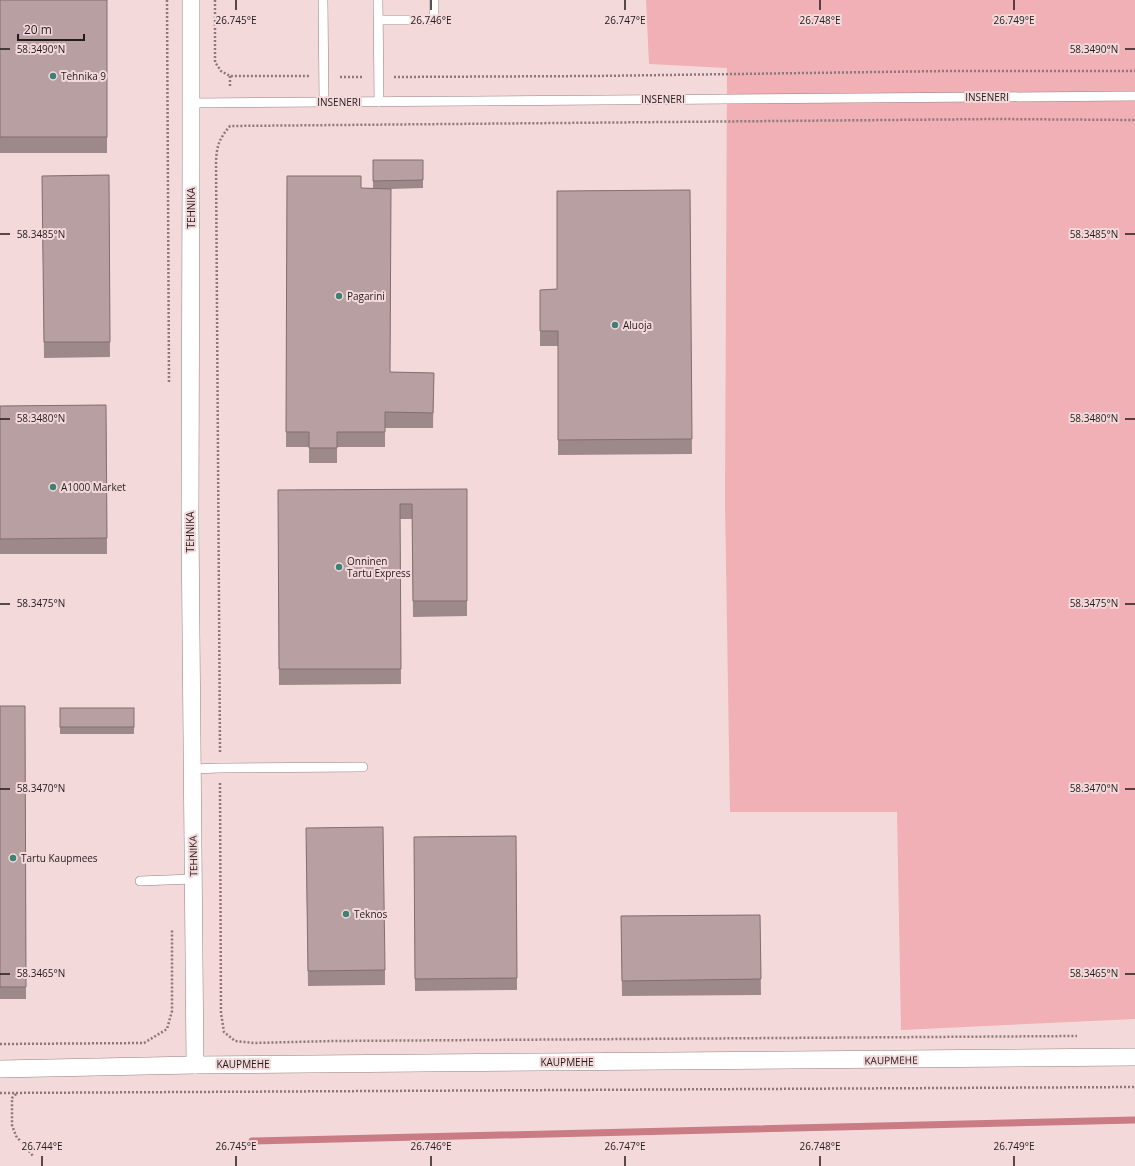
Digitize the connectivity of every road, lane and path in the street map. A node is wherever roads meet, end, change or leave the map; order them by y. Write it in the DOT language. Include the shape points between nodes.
graph roads {
  1 [pos="167,0"];
  2 [pos="190,0"];
  3 [pos="215,0"];
  4 [pos="323,0"];
  5 [pos="378,0"];
  6 [pos="434,0"];
  7 [pos="379,20"];
  8 [pos="1135,70"];
  9 [pos="324,76"];
  10 [pos="380,77"];
  11 [pos="1135,96"];
  12 [pos="324,102"];
  13 [pos="379,102"];
  14 [pos="191,103"];
  15 [pos="1135,120"];
  16 [pos="169,383"];
  17 [pos="363,767"];
  18 [pos="220,768"];
  19 [pos="192,769"];
  20 [pos="194,879"];
  21 [pos="140,881"];
  22 [pos="172,926"];
  23 [pos="1079,1036"];
  24 [pos="0,1044"];
  25 [pos="1135,1057"];
  26 [pos="195,1065"];
  27 [pos="0,1069"];
  28 [pos="1135,1087"];
  29 [pos="0,1093"];
  30 [pos="16,1093"];
  31 [pos="33,1156"];
  1 -- 16 [label="path"];
  2 -- 14 [label="street, TEHNIKA"];
  3 -- 9 [label="path" via="215,62 221,71 230,76"];
  4 -- 9 [label="lane"];
  5 -- 7 [label="lane"];
  6 -- 7 [label="lane" via="434,20"];
  7 -- 10 [label="lane"];
  8 -- 10 [label="path"];
  9 -- 10 [label="path"];
  9 -- 12 [label="lane"];
  10 -- 13 [label="lane"];
  11 -- 13 [label="lane, INSENERI"];
  12 -- 13 [label="lane, INSENERI"];
  12 -- 14 [label="lane, INSENERI"];
  14 -- 19 [label="street, TEHNIKA"];
  15 -- 18 [label="path" via="230,126 216,147"];
  17 -- 18 [label="lane"];
  18 -- 19 [label="lane"];
  18 -- 23 [label="path" via="222,1013 224,1032 236,1041 254,1043"];
  19 -- 20 [label="street, TEHNIKA"];
  20 -- 21 [label="lane"];
  20 -- 26 [label="street, TEHNIKA"];
  22 -- 24 [label="path" via="172,1011 167,1029 144,1043"];
  25 -- 26 [label="street, KAUPMEHE"];
  26 -- 27 [label="street, KAUPMEHE"];
  28 -- 30 [label="path"];
  29 -- 30 [label="path"];
  30 -- 31 [label="path" via="12,1098 12,1125 16,1136"];
}
